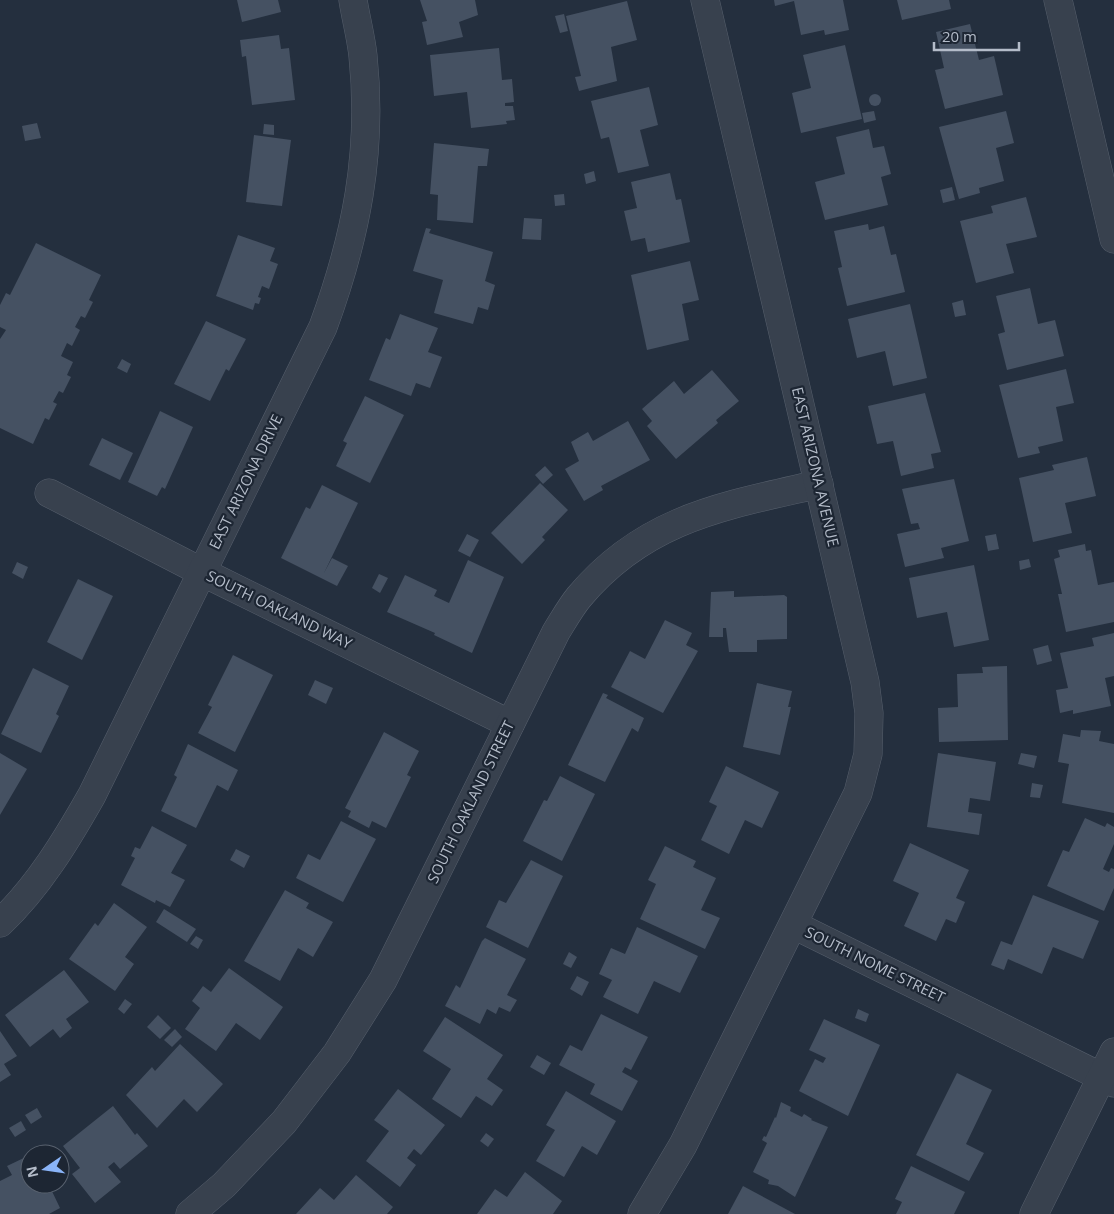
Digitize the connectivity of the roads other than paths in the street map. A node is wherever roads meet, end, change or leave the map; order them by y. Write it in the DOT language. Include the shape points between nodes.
graph roads {
  1 [pos="353,0"];
  2 [pos="705,0"];
  3 [pos="1058,0"];
  4 [pos="1114,239"];
  5 [pos="819,484"];
  6 [pos="49,493"];
  7 [pos="202,572"];
  8 [pos="510,724"];
  9 [pos="0,923"];
  10 [pos="794,924"];
  11 [pos="1114,1052"];
  12 [pos="1108,1080"];
  13 [pos="190,1214"];
  14 [pos="642,1214"];
  15 [pos="1034,1214"];
  1 -- 7 [label="street, EAST ARIZONA DRIVE" via="366,110 357,212 342,275 322,327"];
  2 -- 5 [label="street, EAST ARIZONA AVENUE"];
  3 -- 4 [label="street"];
  5 -- 8 [label="street, SOUTH OAKLAND STREET" via="712,509 674,524 638,544 606,568 578,598 556,632"];
  5 -- 10 [label="street, EAST ARIZONA AVENUE" via="865,682 870,713 868,754 858,793"];
  6 -- 7 [label="street, SOUTH OAKLAND WAY"];
  7 -- 8 [label="street, SOUTH OAKLAND WAY"];
  7 -- 9 [label="street, EAST ARIZONA DRIVE" via="69,836 40,878"];
  8 -- 13 [label="street, SOUTH OAKLAND STREET" via="383,980 337,1053 284,1122 224,1185"];
  10 -- 12 [label="street, SOUTH NOME STREET"];
  10 -- 14 [label="street, SOUTH NOME STREET" via="683,1145"];
  11 -- 12 [label="street"];
  12 -- 15 [label="street"];
}
